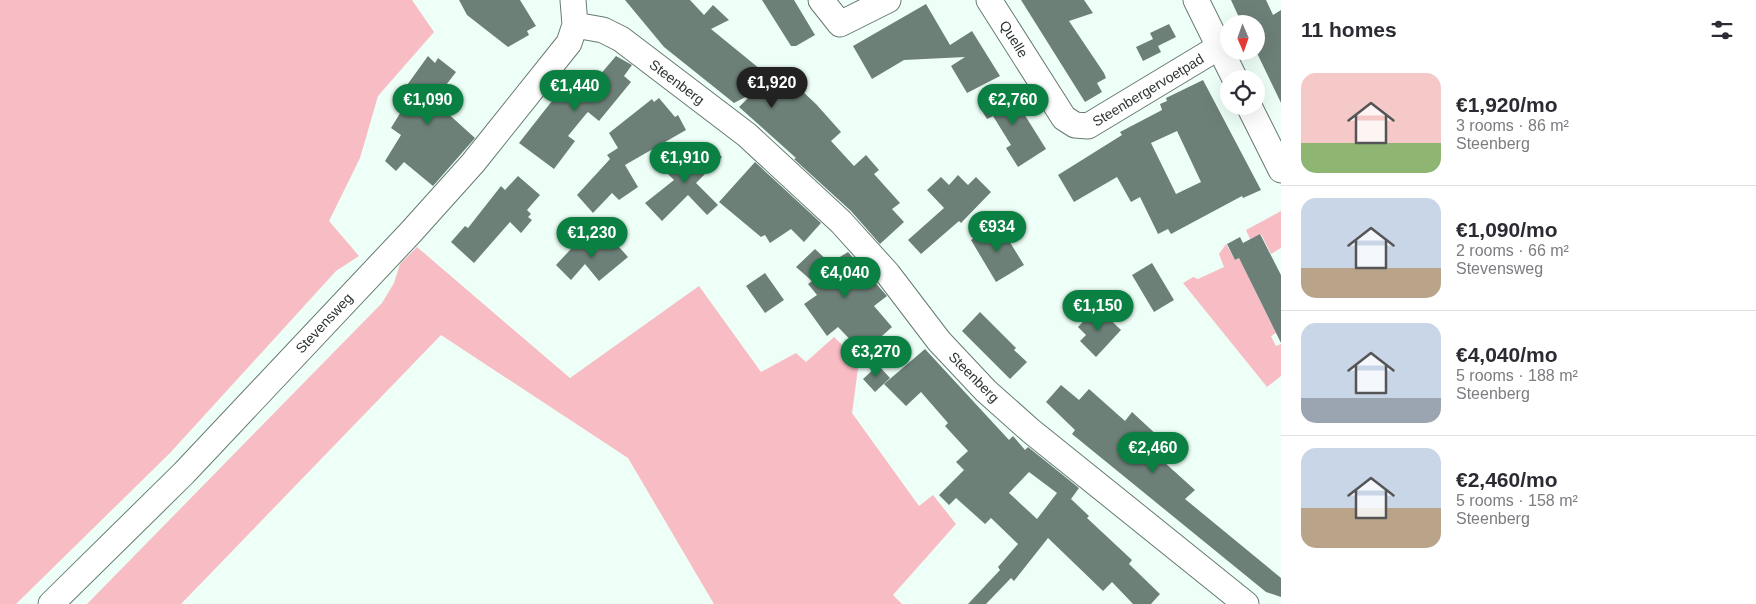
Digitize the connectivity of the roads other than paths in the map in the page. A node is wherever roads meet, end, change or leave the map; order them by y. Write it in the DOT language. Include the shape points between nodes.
graph roads {
  1 [pos="573,0"];
  2 [pos="821,0"];
  3 [pos="888,0"];
  4 [pos="989,0"];
  5 [pos="1196,0"];
  6 [pos="575,25"];
  7 [pos="1219,47"];
  8 [pos="1230,70"];
  9 [pos="1254,115"];
  10 [pos="1076,125"];
  11 [pos="1281,170"];
  12 [pos="51,604"];
  13 [pos="1246,604"];
  1 -- 6 [label="street"];
  2 -- 3 [label="street" via="840,24"];
  4 -- 10 [label="street, Quelle" via="1064,118"];
  5 -- 7 [label="street"];
  6 -- 12 [label="street, Stevensweg" via="569,43 454,185 184,473"];
  6 -- 13 [label="street, Steenberg" via="603,30 621,39 767,152 856,237 939,341 986,391 1031,432"];
  7 -- 8 [label="street"];
  7 -- 10 [label="street, Steenbergervoetpad" via="1088,126"];
  9 -- 11 [label="street"];
}
